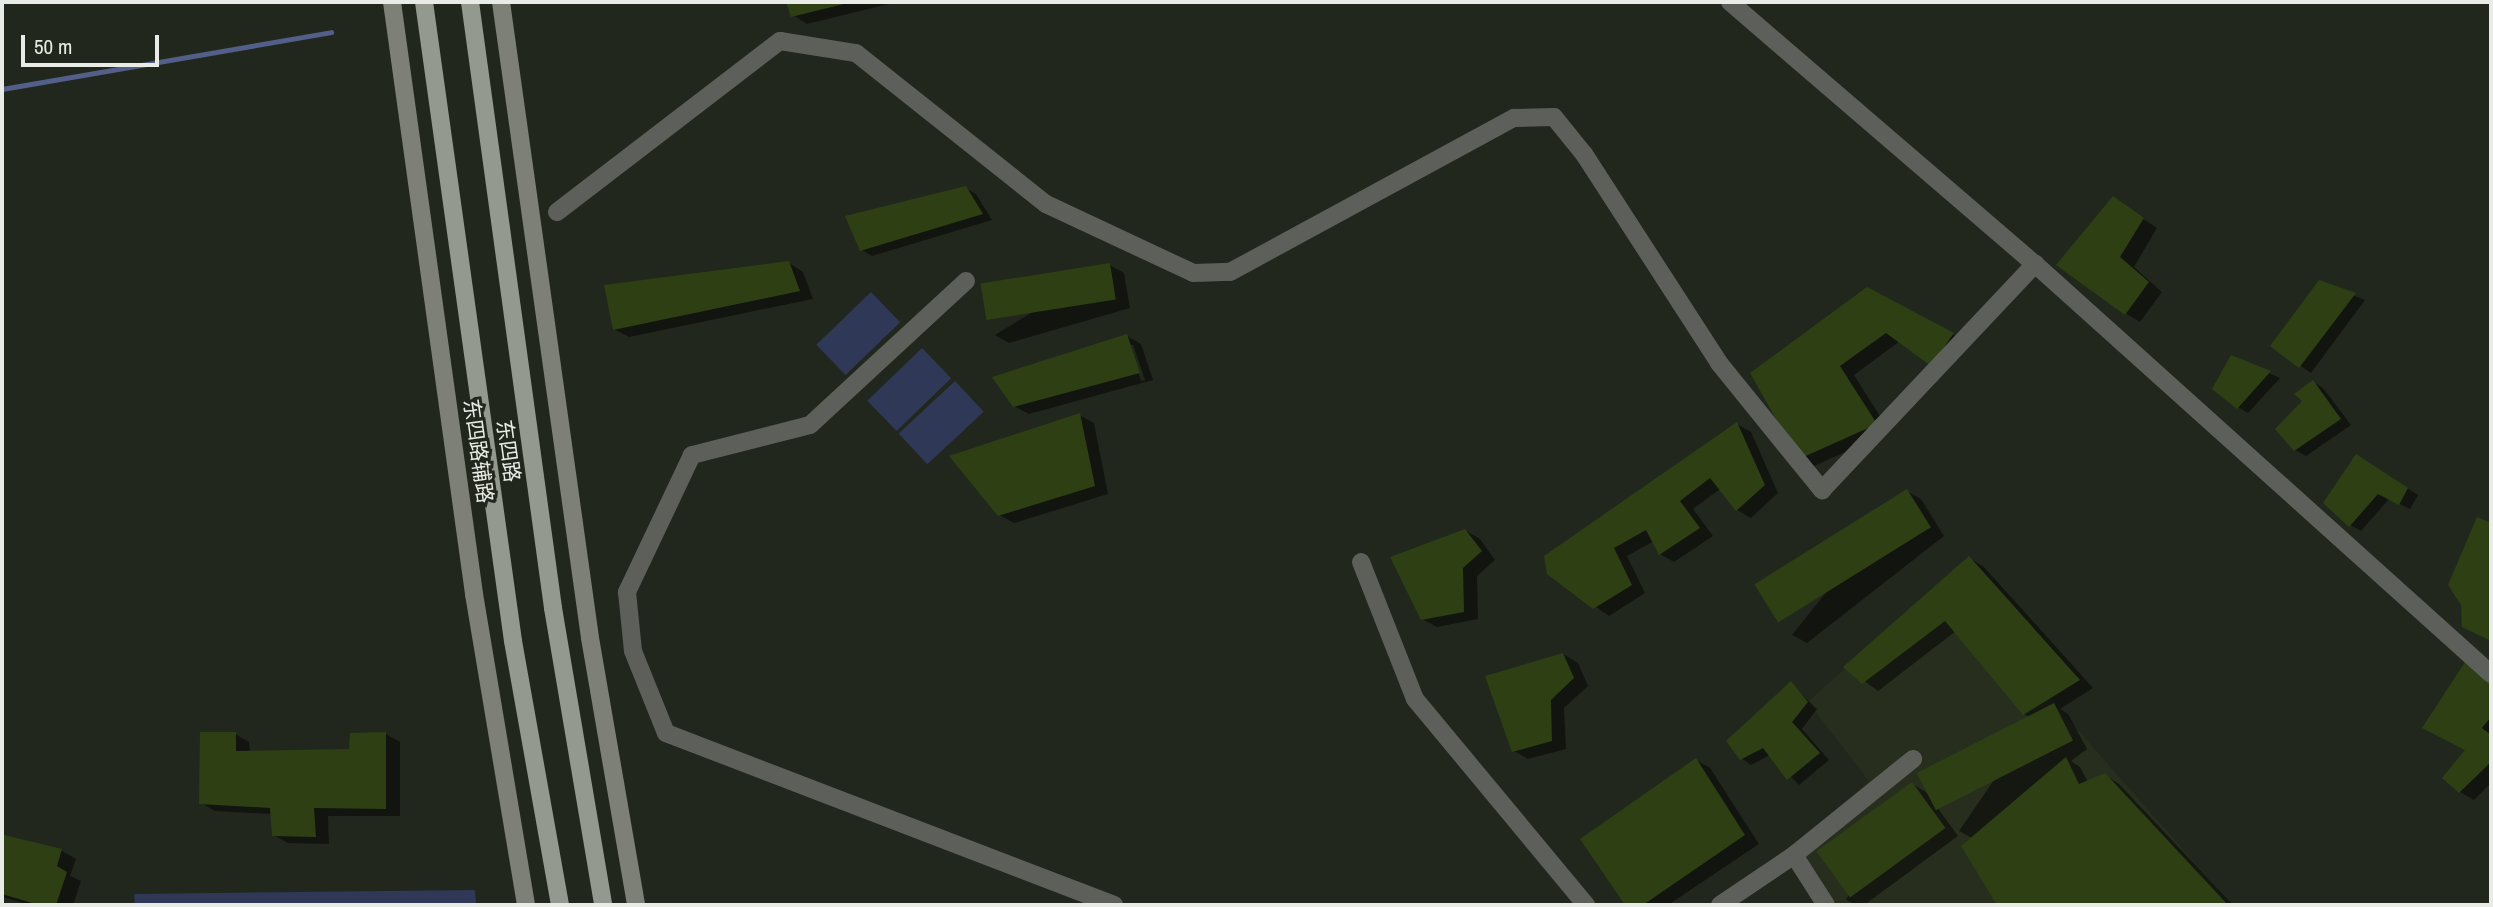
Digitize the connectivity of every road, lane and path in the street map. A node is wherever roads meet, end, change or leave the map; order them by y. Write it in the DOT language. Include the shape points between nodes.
graph roads {
  1 [pos="392,2"];
  2 [pos="424,2"];
  3 [pos="470,2"];
  4 [pos="502,2"];
  5 [pos="1730,2"];
  6 [pos="557,212"];
  7 [pos="2035,264"];
  8 [pos="967,281"];
  9 [pos="1361,562"];
  10 [pos="2491,674"];
  11 [pos="1913,759"];
  12 [pos="1794,855"];
  13 [pos="526,905"];
  14 [pos="560,905"];
  15 [pos="603,905"];
  16 [pos="636,905"];
  17 [pos="1114,905"];
  18 [pos="1586,905"];
  19 [pos="1720,905"];
  20 [pos="1826,905"];
  1 -- 13 [label="main road, 东四路辅路" via="476,607"];
  2 -- 14 [label="main road, 东四路" via="513,642"];
  3 -- 15 [label="main road, 东四路" via="553,608"];
  4 -- 16 [label="main road" via="590,638"];
  5 -- 7 [label="street"];
  6 -- 7 [label="street" via="780,41 856,53 1046,204 1193,273 1230,272 1514,118 1554,117 1584,154 1719,363 1822,491"];
  7 -- 10 [label="street"];
  8 -- 17 [label="street" via="810,425 692,456 627,592 633,651 666,733"];
  9 -- 18 [label="street" via="1415,699"];
  11 -- 12 [label="street"];
  12 -- 19 [label="street"];
  12 -- 20 [label="street"];
}
